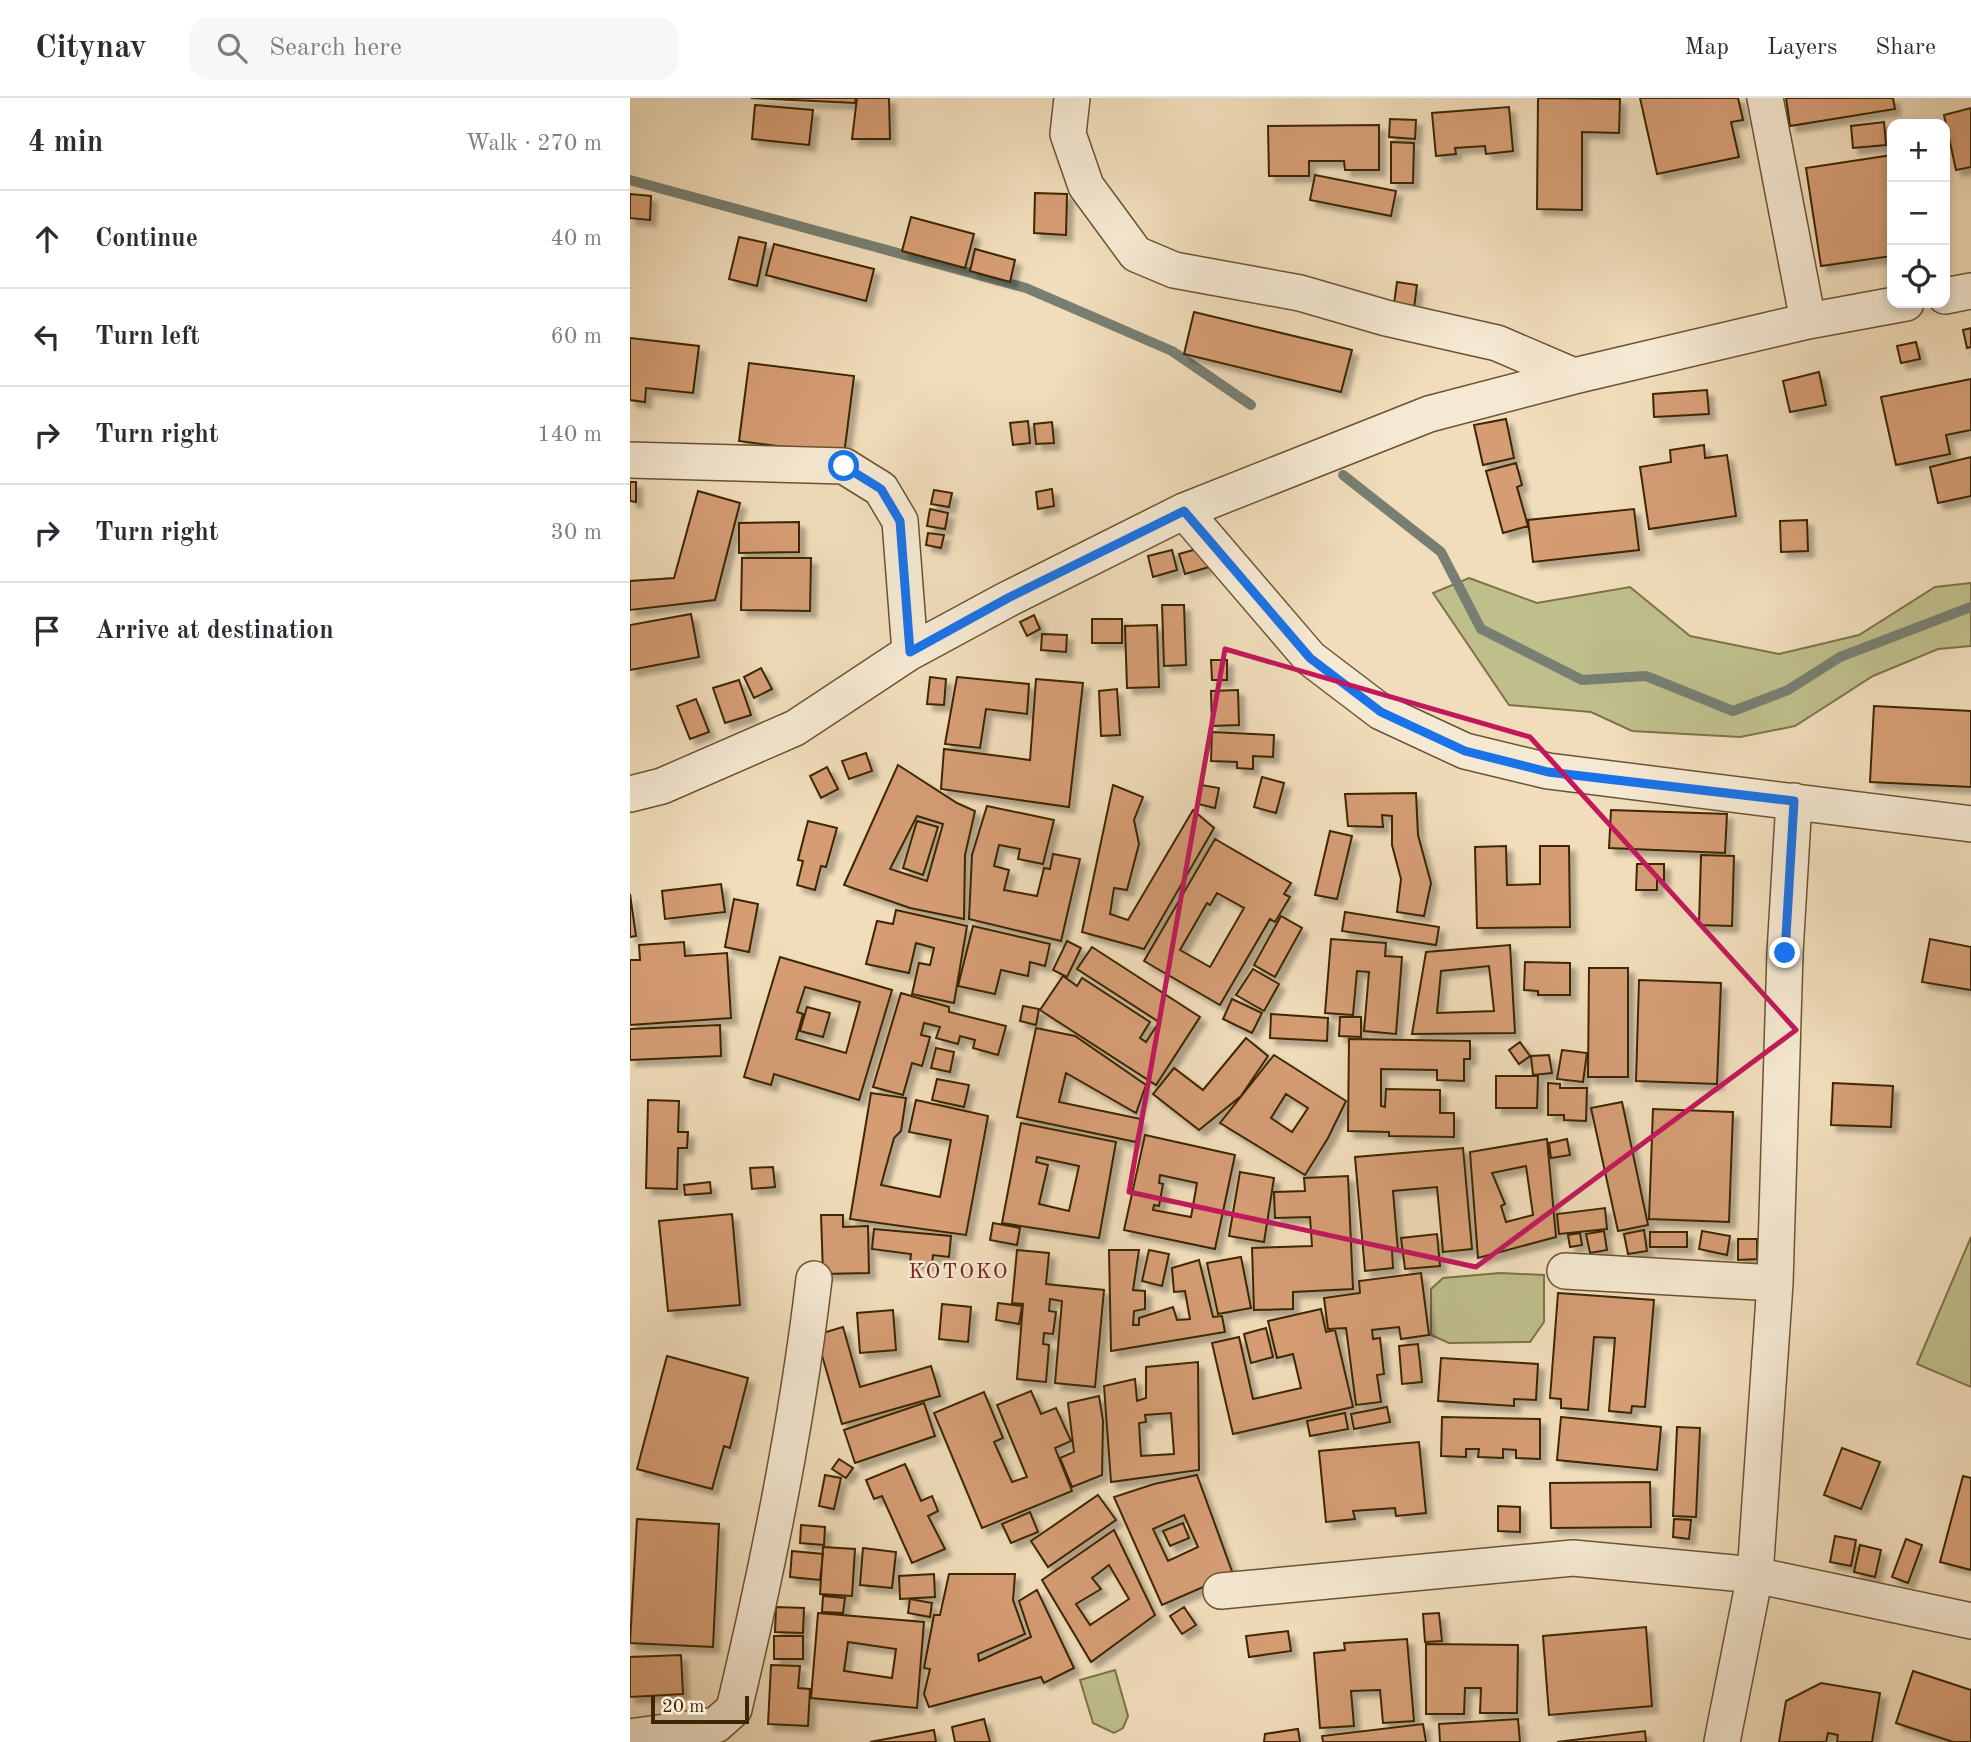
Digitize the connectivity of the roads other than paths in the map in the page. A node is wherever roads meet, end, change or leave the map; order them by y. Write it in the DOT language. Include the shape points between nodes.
graph roads {
  1 [pos="1072,98"];
  2 [pos="1765,98"];
  3 [pos="1971,291"];
  4 [pos="1950,295"];
  5 [pos="1887,306"];
  6 [pos="1808,321"];
  7 [pos="1574,376"];
  8 [pos="630,460"];
  9 [pos="1184,511"];
  10 [pos="910,652"];
  11 [pos="630,794"];
  12 [pos="1794,801"];
  13 [pos="1971,824"];
  14 [pos="1565,1271"];
  15 [pos="814,1279"];
  16 [pos="1775,1283"];
  17 [pos="1755,1576"];
  18 [pos="1222,1591"];
  19 [pos="1971,1621"];
  20 [pos="630,1737"];
  21 [pos="1722,1742"];
  1 -- 7 [label="street" via="1069,134 1086,187 1136,254 1174,270 1300,293 1497,343"];
  2 -- 6 [label="street"];
  3 -- 4 [label="street"];
  5 -- 6 [label="street"];
  6 -- 7 [label="street"];
  7 -- 9 [label="street" via="1429,414"];
  8 -- 10 [label="street" via="844,466 881,489 900,521"];
  9 -- 10 [label="street"];
  9 -- 12 [label="street" via="1310,658 1381,712 1465,751 1548,772"];
  10 -- 11 [label="street" via="795,728 662,786"];
  12 -- 13 [label="street"];
  12 -- 16 [label="street"];
  14 -- 16 [label="street"];
  15 -- 20 [label="street" via="801,1389 771,1555 734,1710 716,1725"];
  16 -- 17 [label="street"];
  17 -- 18 [label="street" via="1573,1558"];
  17 -- 19 [label="street"];
  17 -- 21 [label="street"];
}
